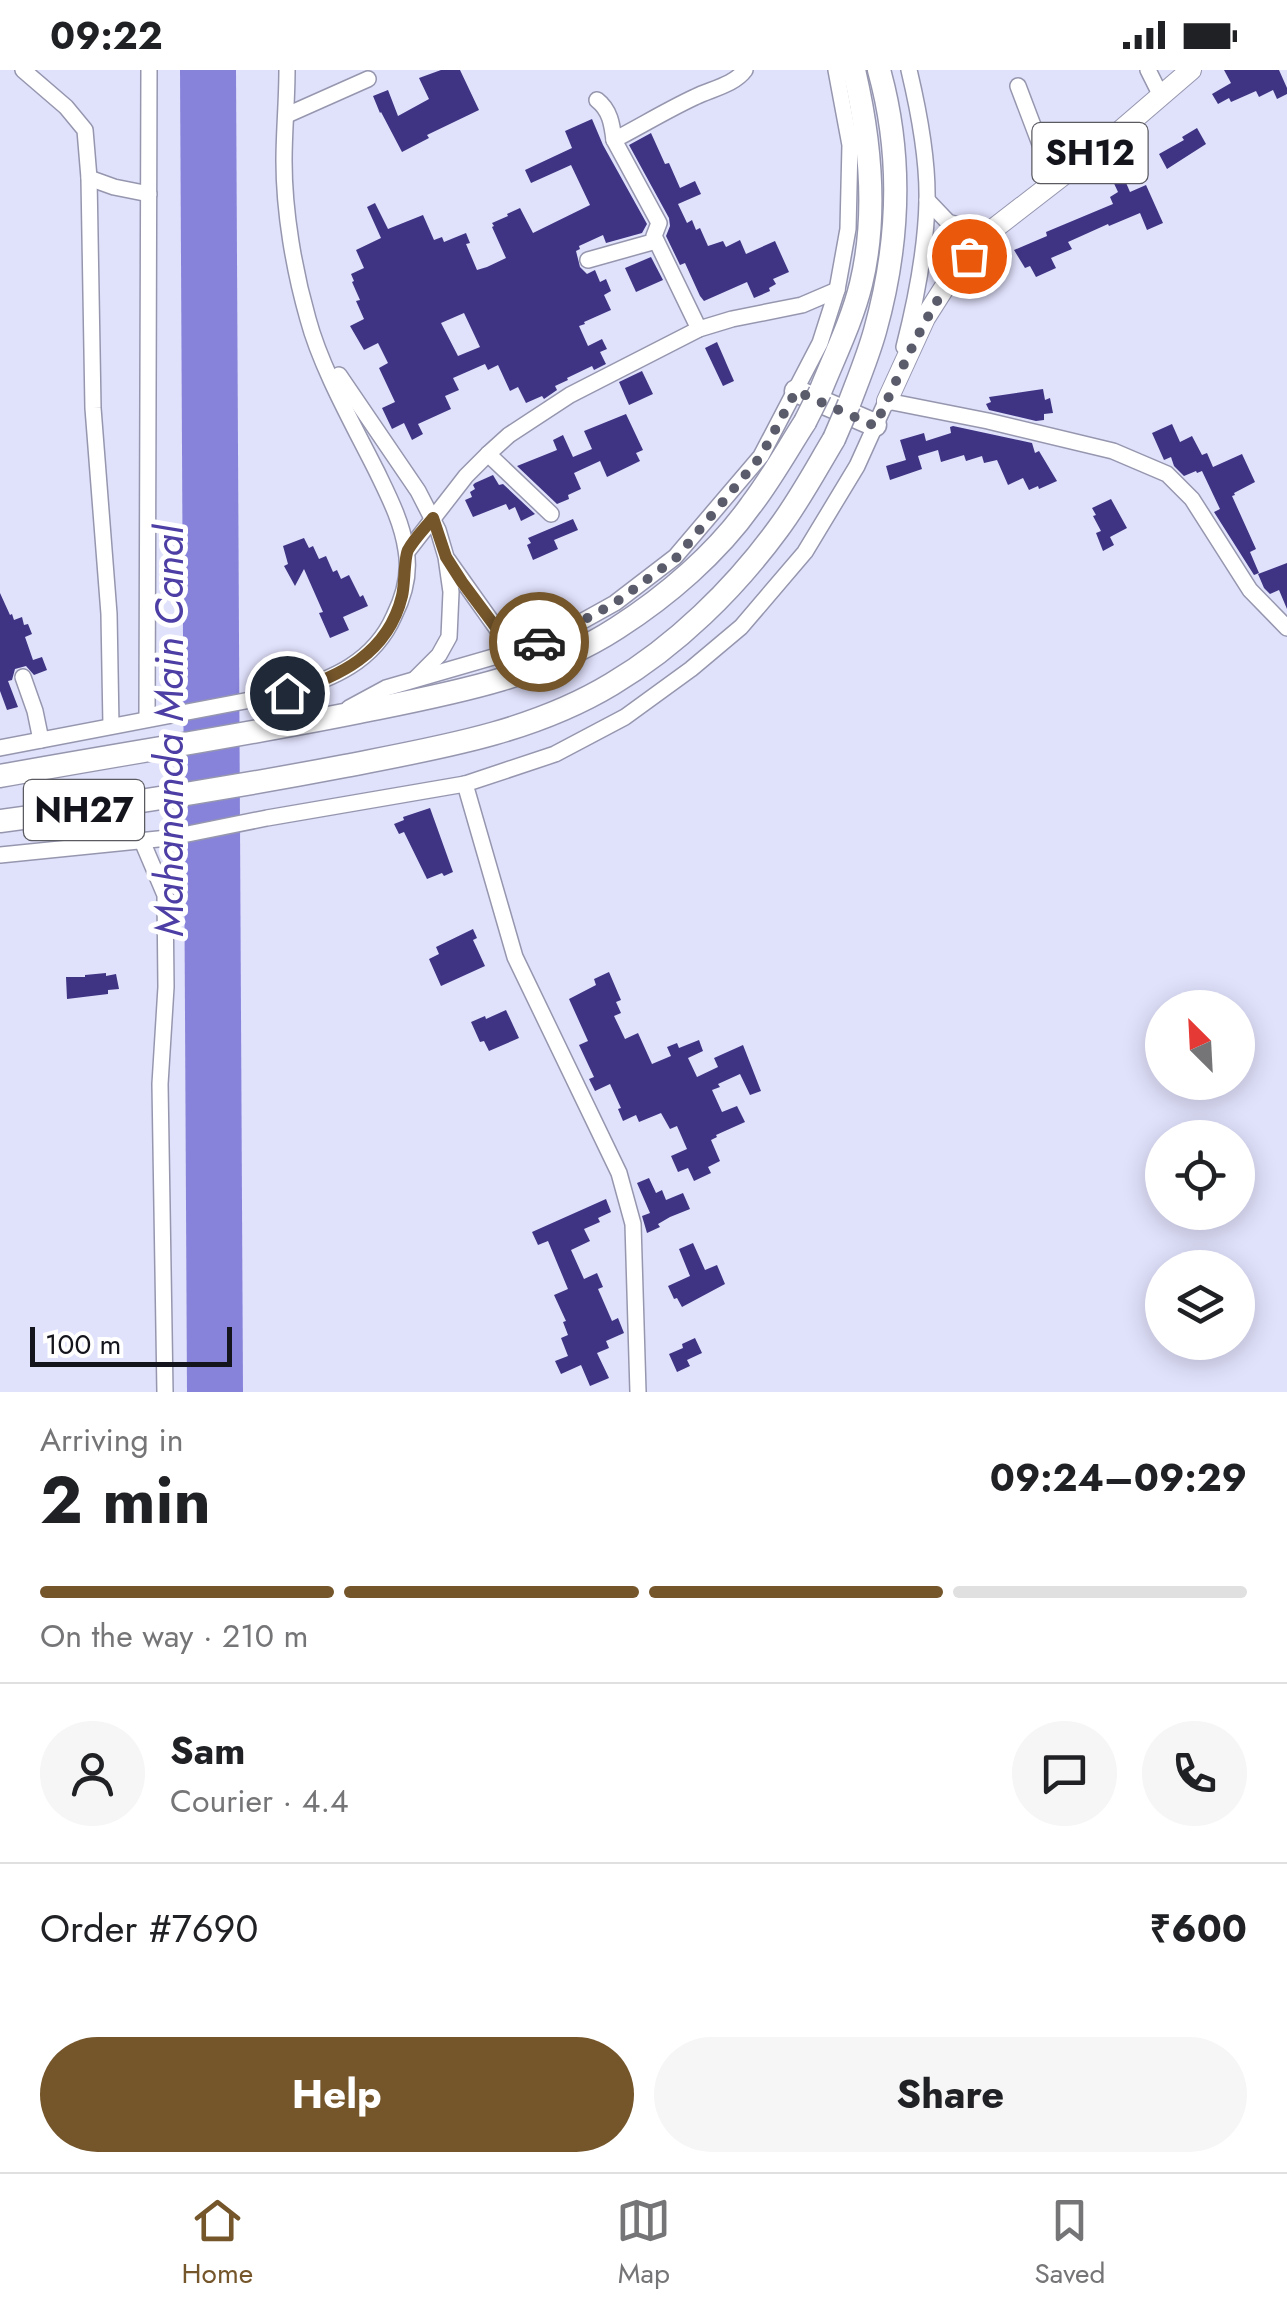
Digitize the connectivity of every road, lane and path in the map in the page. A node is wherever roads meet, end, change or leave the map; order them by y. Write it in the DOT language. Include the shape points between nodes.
graph roads {
  1 [pos="23,70"];
  2 [pos="149,70"];
  3 [pos="287,70"];
  4 [pos="745,70"];
  5 [pos="836,70"];
  6 [pos="854,70"];
  7 [pos="879,70"];
  8 [pos="909,70"];
  9 [pos="1148,70"];
  10 [pos="1191,70"];
  11 [pos="368,79"];
  12 [pos="1018,86"];
  13 [pos="1161,96"];
  14 [pos="597,100"];
  15 [pos="287,114"];
  16 [pos="614,140"];
  17 [pos="89,178"];
  18 [pos="1054,181"];
  19 [pos="149,194"];
  20 [pos="927,200"];
  21 [pos="987,234"];
  22 [pos="656,241"];
  23 [pos="588,260"];
  24 [pos="836,290"];
  25 [pos="308,322"];
  26 [pos="700,330"];
  27 [pos="796,391"];
  28 [pos="887,401"];
  29 [pos="875,426"];
  30 [pos="488,454"];
  31 [pos="552,514"];
  32 [pos="433,518"];
  33 [pos="407,552"];
  34 [pos="446,557"];
  35 [pos="1287,628"];
  36 [pos="521,650"];
  37 [pos="23,676"];
  38 [pos="416,678"];
  39 [pos="331,718"];
  40 [pos="147,719"];
  41 [pos="111,726"];
  42 [pos="41,740"];
  43 [pos="0,748"];
  44 [pos="0,776"];
  45 [pos="465,784"];
  46 [pos="0,820"];
  47 [pos="142,841"];
  48 [pos="0,855"];
  49 [pos="165,1392"];
  50 [pos="638,1392"];
  1 -- 17 [label="street" via="84,130"];
  2 -- 19 [label="street"];
  3 -- 15 [label="street"];
  4 -- 16 [label="street"];
  5 -- 24 [label="street" via="850,144 848,228"];
  6 -- 39 [label="highway, bridge" via="864,109 872,216 861,285 820,392 750,507 662,595 616,629 539,668"];
  7 -- 46 [label="highway, NH27, bridge" via="896,169 893,250 875,332 849,404 778,529 718,600 663,648 612,684 540,720 459,744 168,798"];
  8 -- 20 [label="street"];
  9 -- 13 [label="street"];
  10 -- 13 [label="main road, SH12"];
  11 -- 15 [label="street"];
  12 -- 18 [label="street"];
  13 -- 18 [label="main road, SH12"];
  14 -- 16 [label="street" via="609,114"];
  15 -- 25 [label="street" via="292,248"];
  16 -- 22 [label="street" via="659,222"];
  17 -- 19 [label="street"];
  17 -- 41 [label="street" via="93,408"];
  18 -- 21 [label="main road, SH12"];
  19 -- 40 [label="street"];
  20 -- 21 [label="street" via="948,222"];
  20 -- 28 [label="street" via="918,288"];
  21 -- 28 [label="main road" via="925,318"];
  22 -- 23 [label="street"];
  22 -- 26 [label="street"];
  24 -- 26 [label="street"];
  24 -- 27 [label="street"];
  25 -- 32 [label="street"];
  25 -- 33 [label="street" via="393,504"];
  26 -- 30 [label="street" via="570,396"];
  27 -- 29 [label="highway"];
  27 -- 36 [label="street" via="761,456 676,558 615,603"];
  28 -- 29 [label="street"];
  28 -- 35 [label="street" via="1113,451 1166,474 1192,499 1250,590"];
  29 -- 45 [label="street" via="805,552 740,627 626,717 555,754"];
  30 -- 31 [label="street"];
  30 -- 32 [label="street"];
  32 -- 33 [label="street"];
  32 -- 34 [label="street"];
  33 -- 40 [label="street" via="402,600 389,627 372,650 338,675 287,693"];
  34 -- 36 [label="street" via="497,629"];
  34 -- 38 [label="street" via="449,637"];
  36 -- 38 [label="street"];
  37 -- 42 [label="street"];
  38 -- 39 [label="street"];
  39 -- 44 [label="highway, NH27"];
  40 -- 41 [label="street"];
  41 -- 42 [label="street"];
  42 -- 43 [label="street"];
  45 -- 47 [label="street"];
  45 -- 50 [label="street" via="515,957 619,1173 633,1224"];
  47 -- 48 [label="street"];
  47 -- 49 [label="street" via="165,895"];
}
